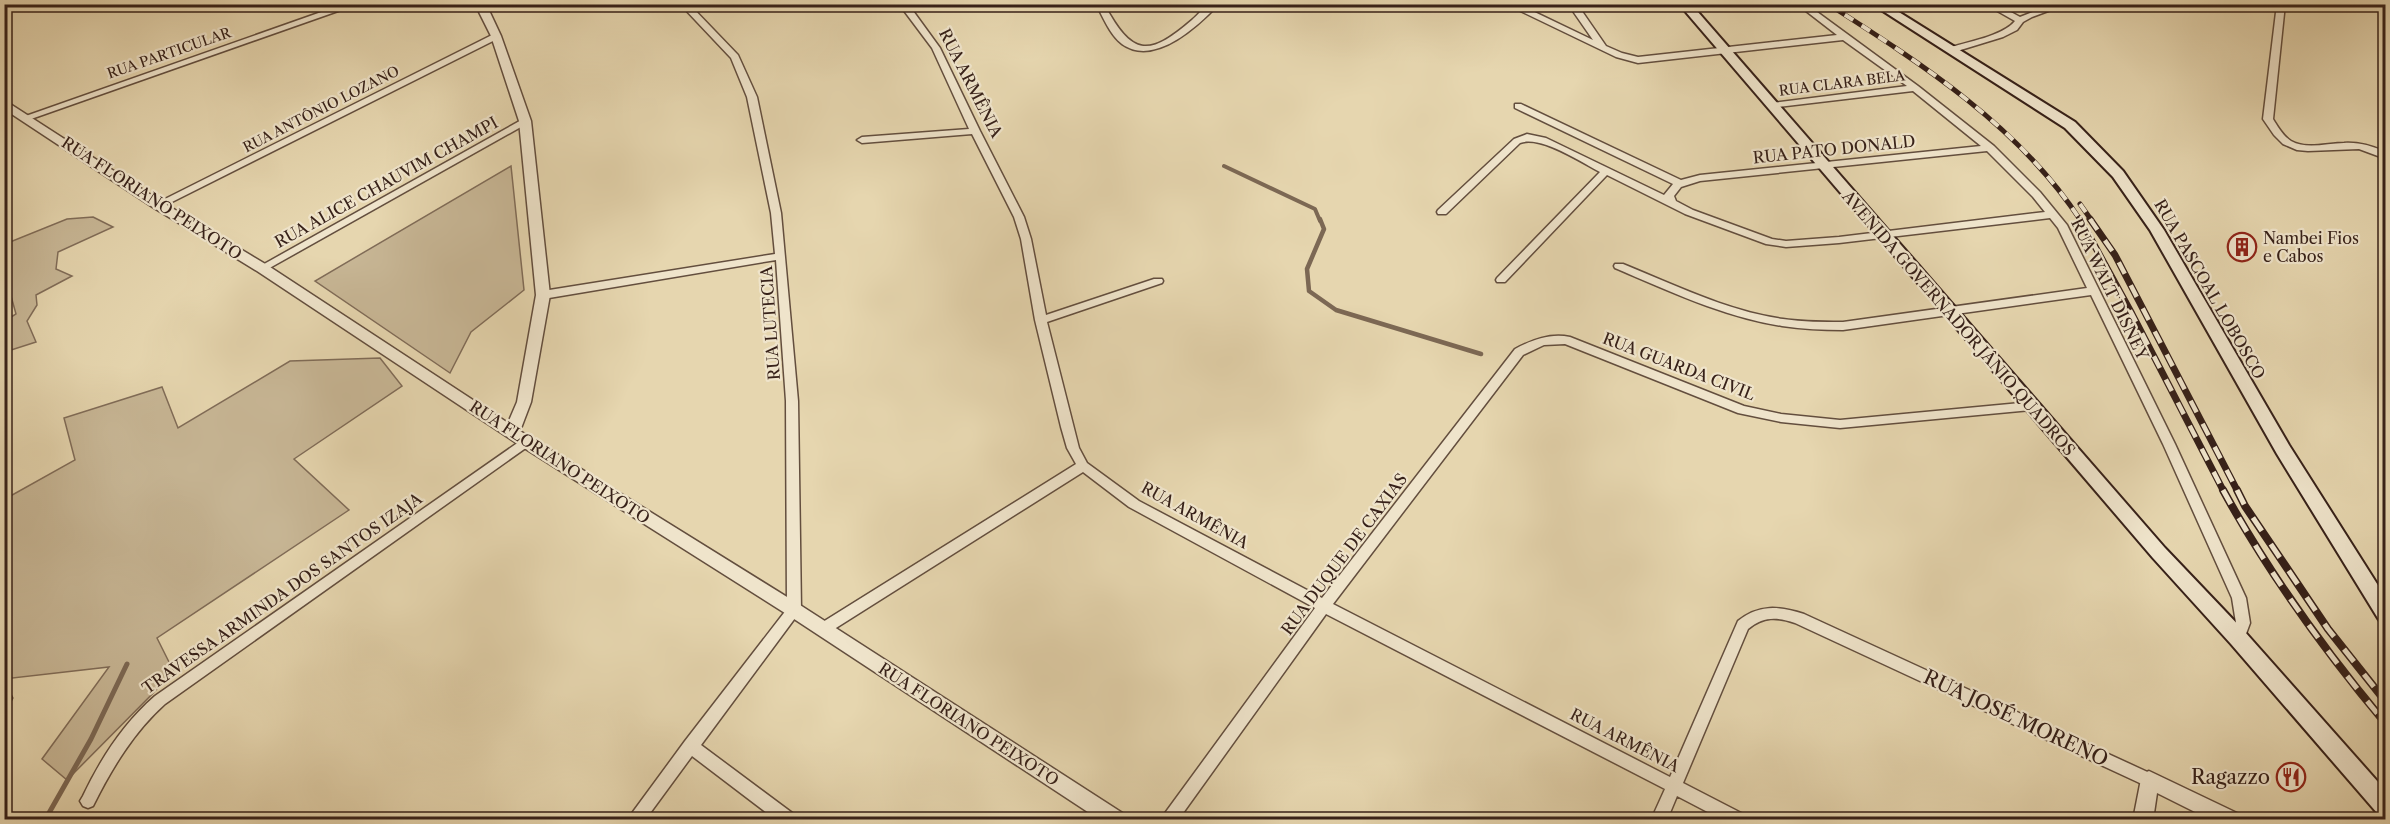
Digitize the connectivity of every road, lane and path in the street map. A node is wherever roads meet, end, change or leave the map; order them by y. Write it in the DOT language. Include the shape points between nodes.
graph roads {
  1 [pos="354,4"];
  2 [pos="480,4"];
  3 [pos="684,4"];
  4 [pos="903,4"];
  5 [pos="1100,4"];
  6 [pos="1510,4"];
  7 [pos="1572,4"];
  8 [pos="1684,4"];
  9 [pos="1877,4"];
  10 [pos="1989,4"];
  11 [pos="2064,4"];
  12 [pos="2281,4"];
  13 [pos="1213,5"];
  14 [pos="1810,11"];
  15 [pos="2020,20"];
  16 [pos="496,36"];
  17 [pos="1844,38"];
  18 [pos="1602,47"];
  19 [pos="1951,50"];
  20 [pos="1723,51"];
  21 [pos="1916,88"];
  22 [pos="4,103"];
  23 [pos="1518,106"];
  24 [pos="1772,106"];
  25 [pos="28,117"];
  26 [pos="525,121"];
  27 [pos="975,131"];
  28 [pos="862,140"];
  29 [pos="1991,148"];
  30 [pos="2385,156"];
  31 [pos="1820,164"];
  32 [pos="1606,171"];
  33 [pos="1680,183"];
  34 [pos="1672,203"];
  35 [pos="158,205"];
  36 [pos="1442,212"];
  37 [pos="2053,213"];
  38 [pos="1883,233"];
  39 [pos="781,256"];
  40 [pos="1619,266"];
  41 [pos="262,268"];
  42 [pos="1502,280"];
  43 [pos="1158,281"];
  44 [pos="2094,291"];
  45 [pos="543,295"];
  46 [pos="1949,312"];
  47 [pos="1041,320"];
  48 [pos="1566,340"];
  49 [pos="2031,406"];
  50 [pos="512,432"];
  51 [pos="526,442"];
  52 [pos="1083,466"];
  53 [pos="1324,606"];
  54 [pos="794,610"];
  55 [pos="2385,614"];
  56 [pos="823,629"];
  57 [pos="2238,638"];
  58 [pos="690,746"];
  59 [pos="2149,780"];
  60 [pos="1674,786"];
  61 [pos="88,801"];
  62 [pos="2385,807"];
  63 [pos="635,819"];
  64 [pos="789,819"];
  65 [pos="1117,819"];
  66 [pos="1168,819"];
  67 [pos="1659,819"];
  68 [pos="1739,819"];
  69 [pos="2143,819"];
  70 [pos="2232,819"];
  1 -- 25 [label="street, RUA PARTICULAR"];
  2 -- 16 [label="street"];
  3 -- 39 [label="street, RUA LUTECIA" via="735,57 752,97"];
  4 -- 27 [label="street, RUA ARMÊNIA" via="936,48"];
  5 -- 13 [label="street" via="1120,38 1137,48 1167,42"];
  6 -- 18 [label="street"];
  7 -- 18 [label="street"];
  8 -- 20 [label="main road, AVENIDA GOVERNADOR JÂNIO QUADROS"];
  9 -- 19 [label="main road, RUA PASCOAL LOBOSCO"];
  10 -- 15 [label="street"];
  11 -- 15 [label="street"];
  12 -- 30 [label="street" via="2268,119 2272,127 2288,144 2299,148 2359,146"];
  14 -- 17 [label="street, RUA WALT DISNEY"];
  15 -- 19 [label="street" via="2000,35"];
  16 -- 26 [label="street"];
  16 -- 35 [label="street, RUA ANTÔNIO LOZANO"];
  17 -- 20 [label="street"];
  17 -- 21 [label="street, RUA WALT DISNEY"];
  18 -- 20 [label="street" via="1638,60"];
  19 -- 55 [label="main road, RUA PASCOAL LOBOSCO" via="2070,125 2118,173 2174,256 2311,499"];
  20 -- 24 [label="main road, AVENIDA GOVERNADOR JÂNIO QUADROS"];
  21 -- 24 [label="street, RUA CLARA BELA"];
  21 -- 29 [label="street, RUA WALT DISNEY"];
  22 -- 25 [label="street, RUA FLORIANO PEIXOTO"];
  23 -- 33 [label="street"];
  24 -- 31 [label="main road, AVENIDA GOVERNADOR JÂNIO QUADROS"];
  25 -- 35 [label="street, RUA FLORIANO PEIXOTO"];
  26 -- 41 [label="street, RUA ALICE CHAUVIM CHAMPI"];
  26 -- 45 [label="street"];
  27 -- 28 [label="street"];
  27 -- 47 [label="street, RUA ARMÊNIA" via="1019,217"];
  29 -- 31 [label="street, RUA PATO DONALD"];
  29 -- 37 [label="street, RUA WALT DISNEY"];
  31 -- 33 [label="street, RUA PATO DONALD"];
  31 -- 38 [label="main road, AVENIDA GOVERNADOR JÂNIO QUADROS"];
  32 -- 34 [label="street"];
  32 -- 36 [label="street" via="1543,140 1527,137 1516,141"];
  32 -- 42 [label="street"];
  33 -- 34 [label="street" via="1671,189"];
  34 -- 38 [label="street" via="1770,242 1802,244"];
  35 -- 41 [label="street, RUA FLORIANO PEIXOTO"];
  37 -- 38 [label="street"];
  37 -- 44 [label="street, RUA WALT DISNEY"];
  38 -- 46 [label="main road, AVENIDA GOVERNADOR JÂNIO QUADROS"];
  39 -- 45 [label="street"];
  39 -- 54 [label="street, RUA LUTECIA" via="792,401"];
  40 -- 46 [label="street" via="1719,308 1788,325 1843,326"];
  41 -- 50 [label="street, RUA FLORIANO PEIXOTO"];
  43 -- 47 [label="street"];
  44 -- 46 [label="street"];
  44 -- 57 [label="street, RUA WALT DISNEY" via="2239,598 2243,623"];
  45 -- 50 [label="street" via="524,402"];
  46 -- 49 [label="main road, AVENIDA GOVERNADOR JÂNIO QUADROS"];
  47 -- 52 [label="street, RUA ARMÊNIA" via="1073,448"];
  48 -- 49 [label="street, RUA GUARDA CIVIL" via="1742,410 1781,418 1840,424"];
  48 -- 53 [label="street, RUA DUQUE DE CAXIAS" via="1535,342 1519,352"];
  49 -- 57 [label="main road, AVENIDA GOVERNADOR JÂNIO QUADROS"];
  50 -- 51 [label="street, RUA FLORIANO PEIXOTO"];
  51 -- 54 [label="street, RUA FLORIANO PEIXOTO"];
  51 -- 61 [label="street, TRAVESSA ARMINDA DOS SANTOS IZAJA" via="160,700 143,714 117,748"];
  52 -- 53 [label="street, RUA ARMÊNIA" via="1134,504"];
  52 -- 56 [label="street"];
  53 -- 60 [label="street, RUA ARMÊNIA"];
  53 -- 66 [label="street, RUA DUQUE DE CAXIAS"];
  54 -- 56 [label="street, RUA FLORIANO PEIXOTO"];
  54 -- 58 [label="street"];
  56 -- 65 [label="street, RUA FLORIANO PEIXOTO"];
  57 -- 62 [label="main road, AVENIDA GOVERNADOR JÂNIO QUADROS"];
  58 -- 63 [label="street"];
  58 -- 64 [label="street"];
  59 -- 60 [label="street, RUA JOSÉ MORENO" via="1776,610 1752,617 1743,625"];
  59 -- 69 [label="street"];
  59 -- 70 [label="street, RUA JOSÉ MORENO"];
  60 -- 67 [label="street, RUA JOSÉ MORENO"];
  60 -- 68 [label="street, RUA ARMÊNIA"];
}
